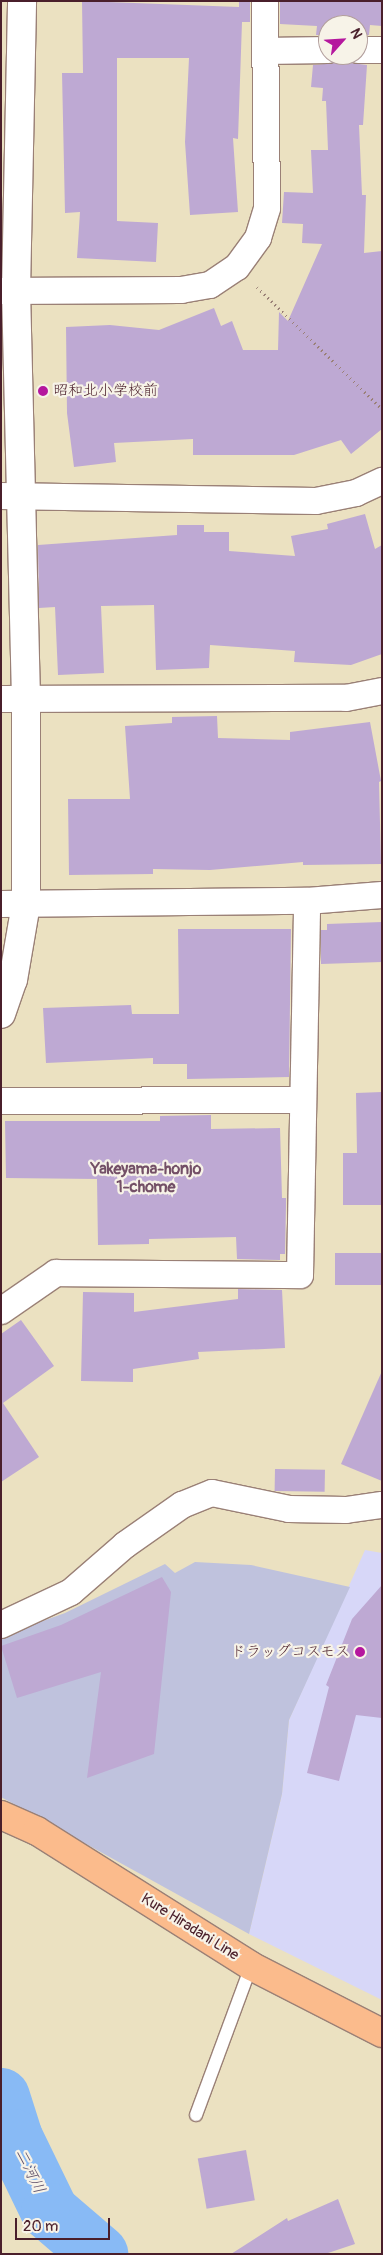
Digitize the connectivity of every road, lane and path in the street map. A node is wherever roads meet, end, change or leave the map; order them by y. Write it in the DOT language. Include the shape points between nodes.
graph roads {
  1 [pos="22,1"];
  2 [pos="265,1"];
  3 [pos="318,50"];
  4 [pos="368,50"];
  5 [pos="382,50"];
  6 [pos="265,51"];
  7 [pos="237,267"];
  8 [pos="9,291"];
  9 [pos="382,409"];
  10 [pos="382,481"];
  11 [pos="11,496"];
  12 [pos="382,691"];
  13 [pos="14,699"];
  14 [pos="382,895"];
  15 [pos="308,901"];
  16 [pos="14,904"];
  17 [pos="1,1014"];
  18 [pos="304,1100"];
  19 [pos="1,1101"];
  20 [pos="1,1311"];
  21 [pos="382,1505"];
  22 [pos="1,1625"];
  23 [pos="1,1815"];
  24 [pos="251,1966"];
  25 [pos="382,2032"];
  26 [pos="196,2115"];
  1 -- 8 [label="street"];
  2 -- 6 [label="street"];
  3 -- 6 [label="street"];
  4 -- 5 [label="street"];
  6 -- 7 [label="street" via="267,208 258,238"];
  7 -- 8 [label="street" via="210,285 181,290"];
  7 -- 9 [label="path"];
  8 -- 11 [label="street"];
  10 -- 11 [label="street" via="356,493 316,501"];
  11 -- 13 [label="street"];
  12 -- 13 [label="street" via="346,698"];
  13 -- 16 [label="street"];
  14 -- 15 [label="street"];
  15 -- 16 [label="street"];
  15 -- 18 [label="street"];
  16 -- 17 [label="street" via="14,980"];
  18 -- 19 [label="street"];
  18 -- 20 [label="street" via="300,1275 56,1273"];
  21 -- 22 [label="street" via="346,1510 289,1509 212,1493 175,1510 125,1545 71,1592"];
  23 -- 24 [label="main road, Kure Hiradani Line" via="37,1831"];
  24 -- 25 [label="main road, Kure Hiradani Line"];
  24 -- 26 [label="lane"];
}
